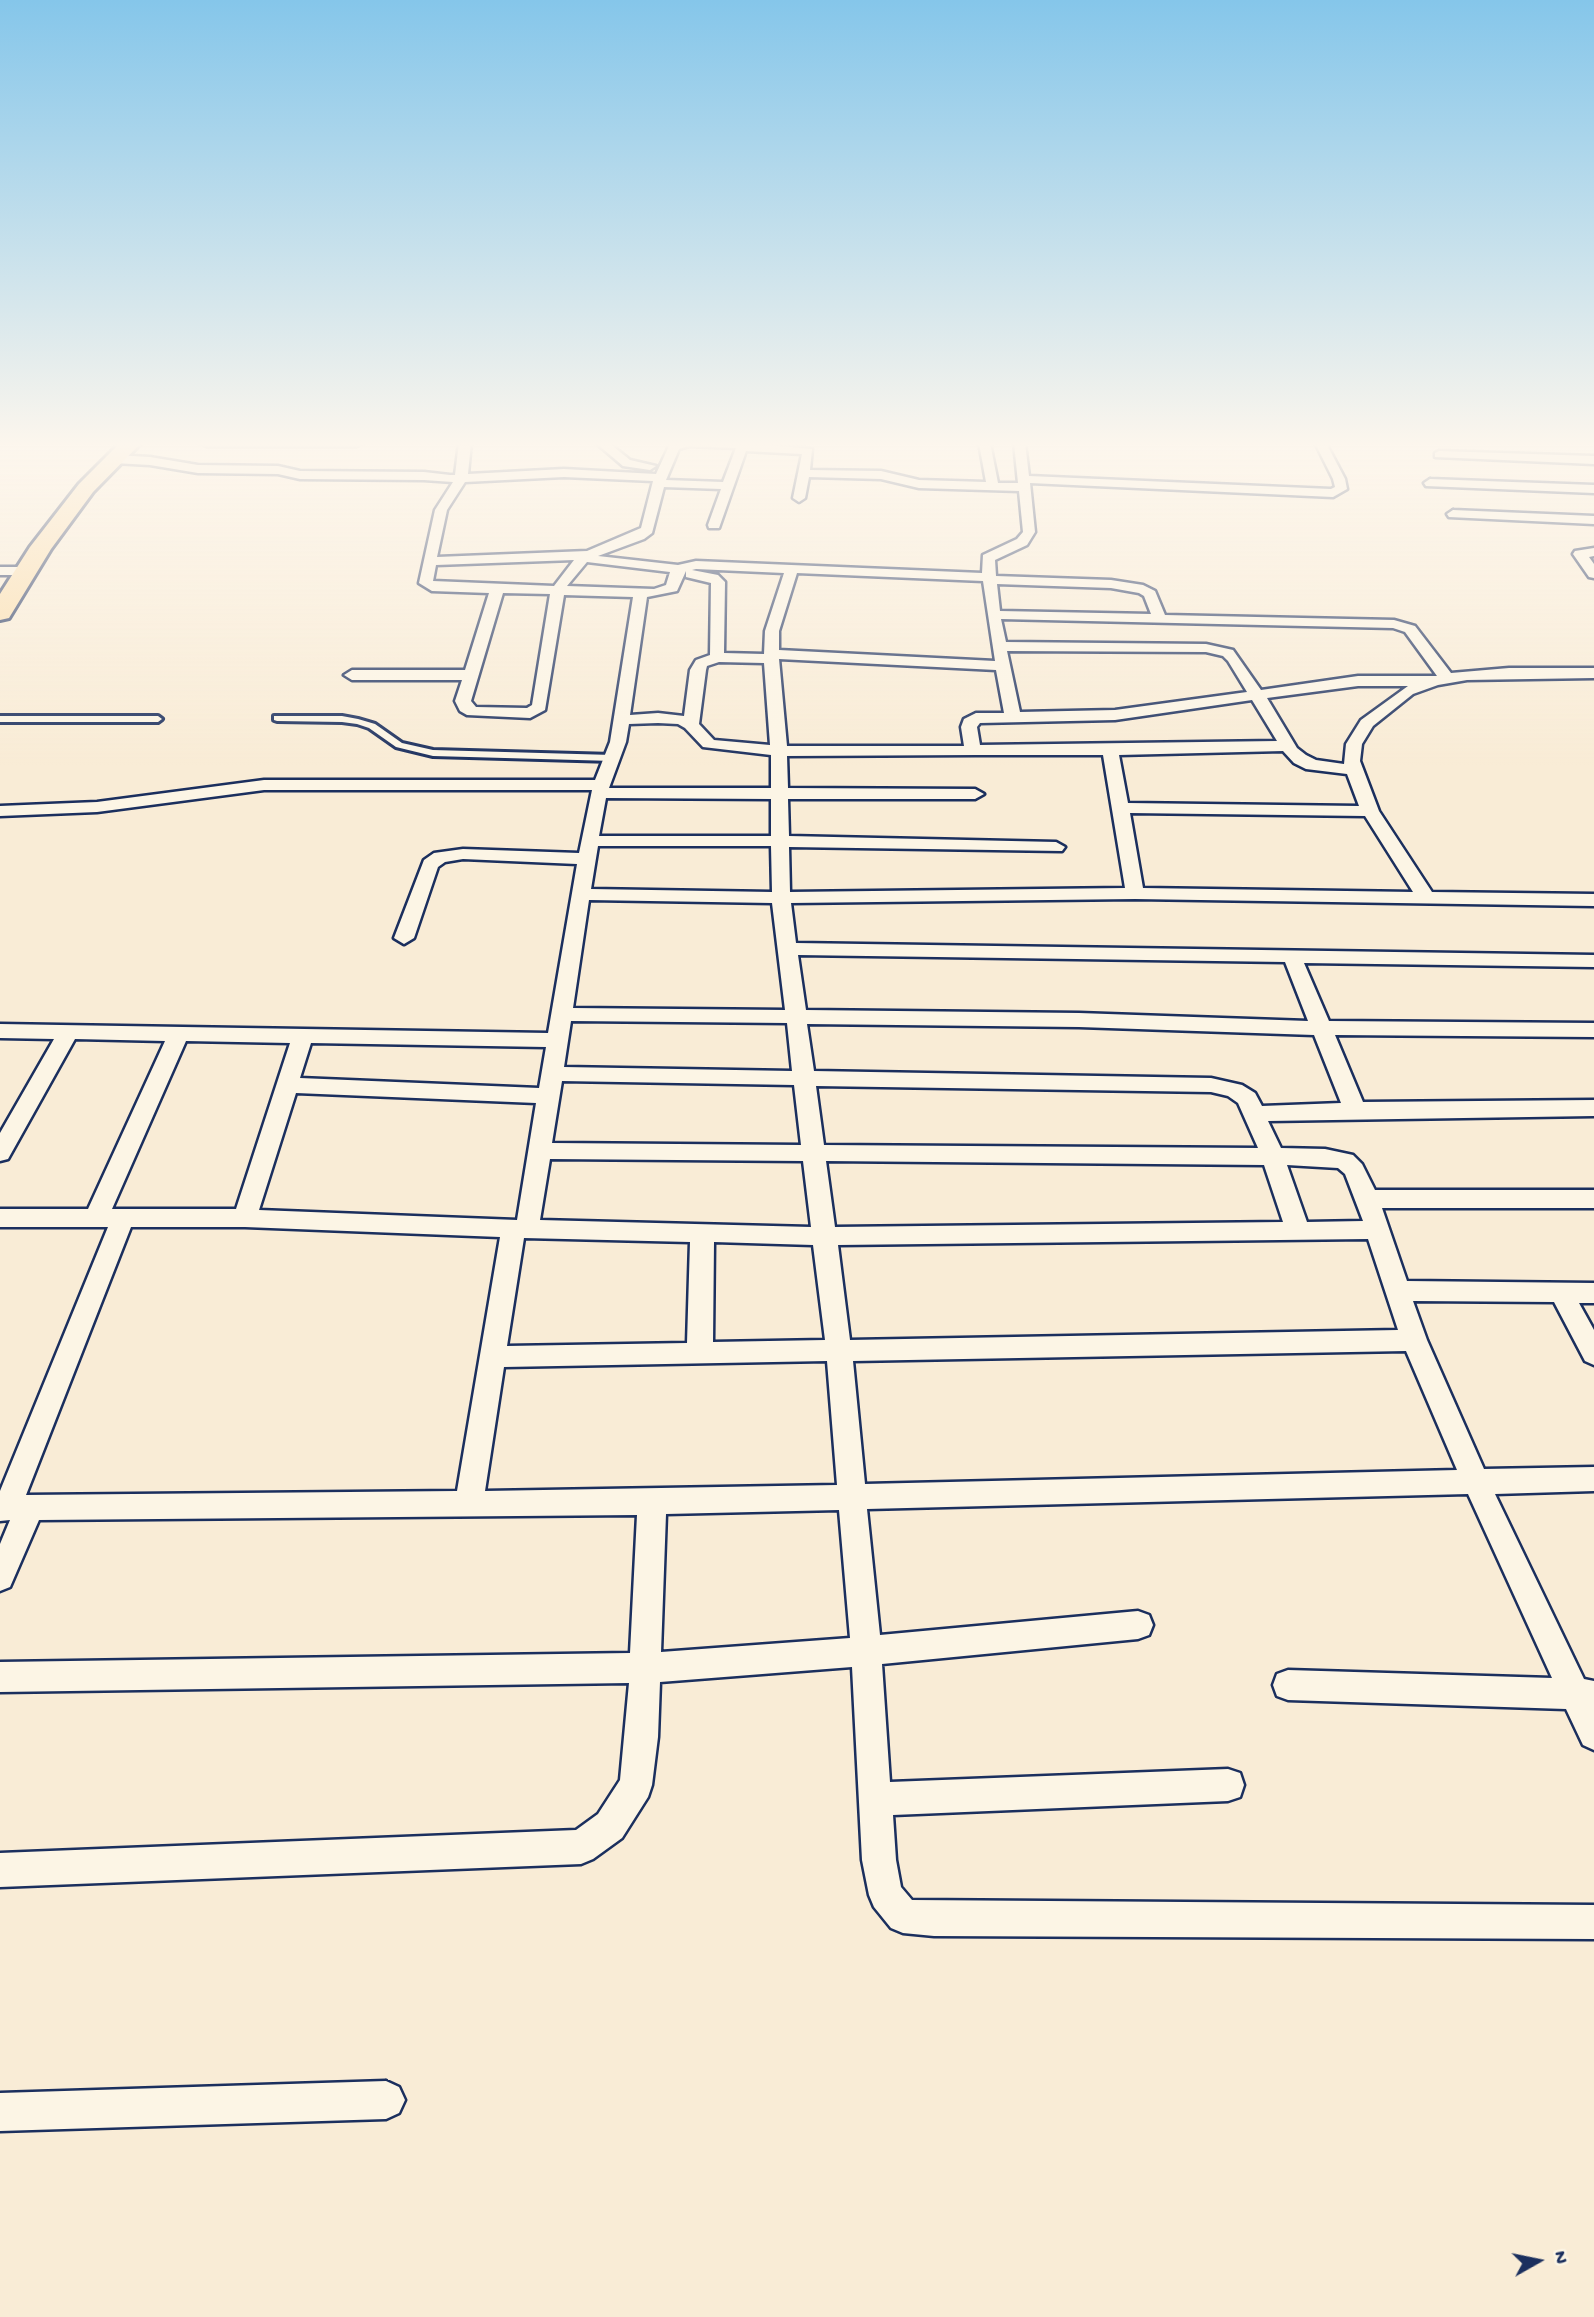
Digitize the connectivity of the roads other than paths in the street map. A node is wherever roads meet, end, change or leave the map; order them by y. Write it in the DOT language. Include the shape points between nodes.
graph roads {
  1 [pos="41,551"];
  2 [pos="431,551"];
  3 [pos="596,551"];
  4 [pos="1001,551"];
  5 [pos="1594,552"];
  6 [pos="587,556"];
  7 [pos="429,561"];
  8 [pos="792,569"];
  9 [pos="0,570"];
  10 [pos="27,570"];
  11 [pos="678,571"];
  12 [pos="1594,574"];
  13 [pos="989,579"];
  14 [pos="497,590"];
  15 [pos="558,591"];
  16 [pos="641,593"];
  17 [pos="0,613"];
  18 [pos="993,615"];
  19 [pos="1160,619"];
  20 [pos="999,646"];
  21 [pos="771,656"];
  22 [pos="717,657"];
  23 [pos="1003,666"];
  24 [pos="1594,673"];
  25 [pos="352,674"];
  26 [pos="472,675"];
  27 [pos="1440,680"];
  28 [pos="1258,697"];
  29 [pos="1013,717"];
  30 [pos="277,718"];
  31 [pos="0,719"];
  32 [pos="158,719"];
  33 [pos="621,720"];
  34 [pos="691,725"];
  35 [pos="1287,746"];
  36 [pos="1110,750"];
  37 [pos="779,751"];
  38 [pos="973,751"];
  39 [pos="613,758"];
  40 [pos="1354,770"];
  41 [pos="601,789"];
  42 [pos="780,792"];
  43 [pos="975,794"];
  44 [pos="1120,808"];
  45 [pos="0,811"];
  46 [pos="1370,811"];
  47 [pos="779,841"];
  48 [pos="1056,847"];
  49 [pos="587,850"];
  50 [pos="1135,892"];
  51 [pos="580,894"];
  52 [pos="1426,897"];
  53 [pos="780,898"];
  54 [pos="1594,900"];
  55 [pos="404,937"];
  56 [pos="787,949"];
  57 [pos="1293,958"];
  58 [pos="1594,961"];
  59 [pos="560,1014"];
  60 [pos="798,1015"];
  61 [pos="1322,1028"];
  62 [pos="1594,1030"];
  63 [pos="0,1031"];
  64 [pos="68,1033"];
  65 [pos="178,1035"];
  66 [pos="303,1037"];
  67 [pos="555,1040"];
  68 [pos="551,1074"];
  69 [pos="803,1079"];
  70 [pos="287,1085"];
  71 [pos="547,1096"];
  72 [pos="1594,1108"];
  73 [pos="1355,1110"];
  74 [pos="1256,1114"];
  75 [pos="6,1131"];
  76 [pos="539,1150"];
  77 [pos="812,1152"];
  78 [pos="0,1153"];
  79 [pos="1273,1157"];
  80 [pos="1367,1199"];
  81 [pos="1594,1199"];
  82 [pos="0,1218"];
  83 [pos="96,1218"];
  84 [pos="123,1218"];
  85 [pos="245,1218"];
  86 [pos="520,1229"];
  87 [pos="1298,1230"];
  88 [pos="1377,1230"];
  89 [pos="702,1232"];
  90 [pos="822,1236"];
  91 [pos="1397,1291"];
  92 [pos="1561,1293"];
  93 [pos="1594,1293"];
  94 [pos="1414,1340"];
  95 [pos="839,1350"];
  96 [pos="700,1354"];
  97 [pos="1594,1354"];
  98 [pos="492,1357"];
  99 [pos="1594,1479"];
  100 [pos="1475,1480"];
  101 [pos="853,1497"];
  102 [pos="652,1502"];
  103 [pos="468,1504"];
  104 [pos="12,1508"];
  105 [pos="0,1577"];
  106 [pos="1138,1625"];
  107 [pos="866,1651"];
  108 [pos="645,1668"];
  109 [pos="0,1677"];
  110 [pos="1288,1685"];
  111 [pos="1585,1695"];
  112 [pos="1594,1734"];
  113 [pos="1228,1785"];
  114 [pos="874,1799"];
  115 [pos="0,1870"];
  116 [pos="1594,1922"];
  117 [pos="386,2100"];
  118 [pos="0,2112"];
  1 -- 10 [label="highway"];
  2 -- 7 [label="street"];
  3 -- 6 [label="street"];
  4 -- 13 [label="street" via="988,558"];
  5 -- 12 [label="street" via="1580,554"];
  6 -- 7 [label="street"];
  6 -- 11 [label="street"];
  6 -- 15 [label="street"];
  7 -- 14 [label="street" via="426,583 432,587"];
  8 -- 11 [label="street" via="696,565"];
  8 -- 13 [label="street"];
  8 -- 21 [label="street" via="772,631"];
  9 -- 10 [label="street"];
  10 -- 17 [label="highway"];
  11 -- 16 [label="street" via="672,588"];
  11 -- 22 [label="street" via="718,582"];
  13 -- 18 [label="street"];
  13 -- 19 [label="street" via="1143,589 1150,594"];
  14 -- 15 [label="street"];
  14 -- 26 [label="street"];
  15 -- 16 [label="street"];
  15 -- 26 [label="street" via="535,711 473,712 463,701"];
  16 -- 33 [label="street"];
  18 -- 19 [label="street"];
  18 -- 20 [label="street"];
  19 -- 27 [label="street" via="1403,626 1416,636"];
  20 -- 23 [label="street"];
  20 -- 28 [label="street" via="1218,650 1234,658"];
  21 -- 22 [label="street"];
  21 -- 23 [label="street"];
  21 -- 37 [label="street"];
  22 -- 34 [label="street" via="701,663 698,670"];
  23 -- 29 [label="street"];
  24 -- 27 [label="street" via="1509,673"];
  25 -- 26 [label="street"];
  27 -- 28 [label="street" via="1359,681"];
  27 -- 40 [label="street" via="1408,691 1367,723 1354,744"];
  28 -- 29 [label="street" via="1115,715"];
  28 -- 35 [label="street"];
  29 -- 38 [label="street" via="970,722"];
  30 -- 39 [label="lane" via="358,722 372,726 398,745 433,753"];
  31 -- 32 [label="lane"];
  33 -- 34 [label="street" via="670,718"];
  33 -- 39 [label="street"];
  34 -- 37 [label="street" via="709,744"];
  35 -- 36 [label="street"];
  35 -- 40 [label="street" via="1312,765"];
  36 -- 38 [label="street"];
  36 -- 44 [label="street"];
  37 -- 38 [label="street"];
  37 -- 42 [label="street"];
  39 -- 41 [label="street"];
  40 -- 46 [label="street"];
  41 -- 42 [label="street"];
  41 -- 45 [label="street" via="264,785 97,807"];
  41 -- 49 [label="street"];
  42 -- 43 [label="street"];
  42 -- 47 [label="street"];
  44 -- 46 [label="street"];
  44 -- 50 [label="street"];
  46 -- 52 [label="street"];
  47 -- 48 [label="street"];
  47 -- 49 [label="street"];
  47 -- 53 [label="street"];
  49 -- 51 [label="street"];
  49 -- 55 [label="street" via="440,857 430,864"];
  50 -- 52 [label="street"];
  50 -- 53 [label="street"];
  51 -- 53 [label="street"];
  51 -- 59 [label="street"];
  52 -- 54 [label="street"];
  53 -- 56 [label="street"];
  56 -- 57 [label="street"];
  56 -- 60 [label="street"];
  57 -- 58 [label="street"];
  57 -- 61 [label="street"];
  59 -- 60 [label="street"];
  59 -- 67 [label="street"];
  60 -- 61 [label="street"];
  60 -- 69 [label="street"];
  61 -- 62 [label="street"];
  61 -- 73 [label="street"];
  63 -- 64 [label="street"];
  64 -- 65 [label="street"];
  64 -- 75 [label="street"];
  65 -- 66 [label="street"];
  65 -- 83 [label="street"];
  66 -- 67 [label="street"];
  66 -- 70 [label="street"];
  67 -- 68 [label="street"];
  68 -- 69 [label="street"];
  68 -- 71 [label="street"];
  69 -- 74 [label="street" via="1211,1085 1247,1098"];
  69 -- 77 [label="street"];
  70 -- 71 [label="street"];
  70 -- 85 [label="street"];
  71 -- 76 [label="street"];
  72 -- 73 [label="street"];
  73 -- 74 [label="street"];
  74 -- 79 [label="street"];
  75 -- 78 [label="street"];
  76 -- 77 [label="street"];
  76 -- 86 [label="street"];
  77 -- 79 [label="street"];
  77 -- 90 [label="street"];
  79 -- 80 [label="street" via="1345,1161"];
  79 -- 87 [label="street"];
  80 -- 81 [label="street"];
  80 -- 88 [label="street"];
  82 -- 83 [label="street"];
  83 -- 84 [label="street"];
  84 -- 85 [label="street"];
  84 -- 104 [label="street"];
  85 -- 86 [label="street"];
  86 -- 89 [label="street"];
  86 -- 98 [label="street"];
  87 -- 88 [label="street"];
  87 -- 90 [label="street"];
  88 -- 91 [label="street"];
  89 -- 90 [label="street"];
  89 -- 96 [label="street"];
  90 -- 95 [label="street"];
  91 -- 92 [label="street"];
  91 -- 94 [label="street"];
  92 -- 93 [label="street"];
  92 -- 97 [label="street"];
  94 -- 95 [label="street"];
  94 -- 100 [label="street"];
  95 -- 96 [label="street"];
  95 -- 101 [label="street"];
  96 -- 98 [label="street"];
  98 -- 103 [label="street"];
  99 -- 100 [label="street"];
  100 -- 101 [label="street"];
  100 -- 111 [label="street"];
  101 -- 102 [label="street"];
  101 -- 107 [label="street"];
  102 -- 103 [label="street"];
  102 -- 108 [label="street"];
  103 -- 104 [label="street"];
  104 -- 105 [label="street"];
  106 -- 107 [label="street"];
  107 -- 108 [label="street"];
  107 -- 114 [label="street"];
  108 -- 109 [label="street"];
  108 -- 115 [label="street" via="636,1785 610,1826 581,1847"];
  110 -- 111 [label="street"];
  111 -- 112 [label="street"];
  113 -- 114 [label="street"];
  114 -- 116 [label="street" via="886,1895 903,1916"];
  117 -- 118 [label="street"];
}
